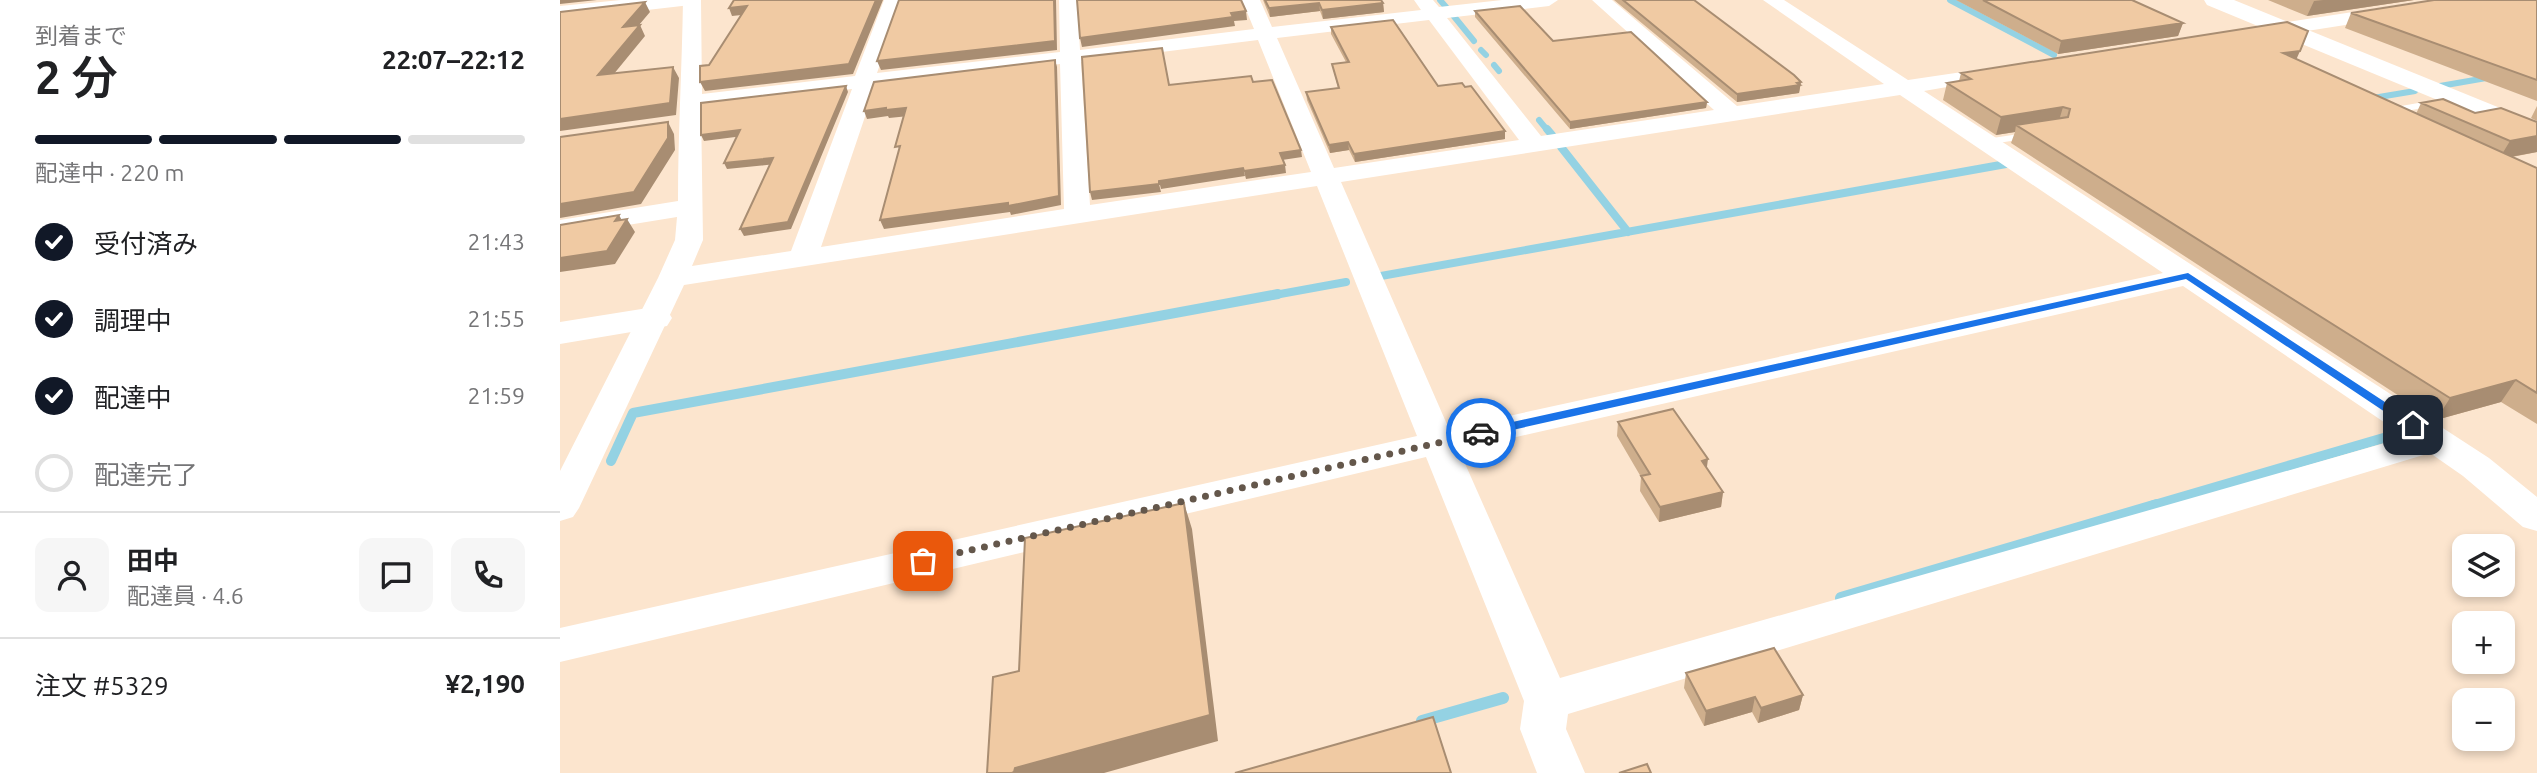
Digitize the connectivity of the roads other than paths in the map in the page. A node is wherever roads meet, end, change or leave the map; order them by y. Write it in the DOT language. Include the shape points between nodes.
graph roads {
  1 [pos="682,0"];
  2 [pos="692,0"];
  3 [pos="892,0"];
  4 [pos="1068,0"];
  5 [pos="1251,0"];
  6 [pos="1549,0"];
  7 [pos="1601,0"];
  8 [pos="1772,0"];
  9 [pos="2215,0"];
  10 [pos="2468,0"];
  11 [pos="1428,7"];
  12 [pos="560,13"];
  13 [pos="2284,29"];
  14 [pos="1265,34"];
  15 [pos="2230,37"];
  16 [pos="1070,57"];
  17 [pos="2026,69"];
  18 [pos="865,81"];
  19 [pos="1904,88"];
  20 [pos="2455,99"];
  21 [pos="1732,114"];
  22 [pos="682,117"];
  23 [pos="2404,123"];
  24 [pos="2046,132"];
  25 [pos="2537,133"];
  26 [pos="1986,142"];
  27 [pos="1535,145"];
  28 [pos="1325,177"];
  29 [pos="691,207"];
  30 [pos="1077,215"];
  31 [pos="560,228"];
  32 [pos="803,258"];
  33 [pos="2188,276"];
  34 [pos="673,278"];
  35 [pos="654,318"];
  36 [pos="560,334"];
  37 [pos="2435,440"];
  38 [pos="1437,443"];
  39 [pos="573,457"];
  40 [pos="561,503"];
  41 [pos="2537,517"];
  42 [pos="560,645"];
  43 [pos="1547,701"];
  44 [pos="1561,773"];
  1 -- 12 [label="street"];
  2 -- 22 [label="street"];
  3 -- 18 [label="street"];
  4 -- 16 [label="street"];
  5 -- 14 [label="street"];
  6 -- 11 [label="street"];
  7 -- 21 [label="street"];
  8 -- 19 [label="street"];
  9 -- 13 [label="street"];
  10 -- 13 [label="street"];
  11 -- 14 [label="street"];
  11 -- 27 [label="street"];
  13 -- 15 [label="street"];
  13 -- 20 [label="street"];
  14 -- 16 [label="street"];
  14 -- 28 [label="street"];
  16 -- 18 [label="street"];
  16 -- 30 [label="street"];
  17 -- 19 [label="street"];
  18 -- 22 [label="street"];
  18 -- 32 [label="street"];
  19 -- 21 [label="street"];
  19 -- 26 [label="street"];
  20 -- 23 [label="lane" via="2381,113"];
  20 -- 25 [label="street"];
  21 -- 27 [label="street"];
  22 -- 29 [label="street"];
  24 -- 26 [label="lane"];
  26 -- 33 [label="street"];
  27 -- 28 [label="street"];
  28 -- 30 [label="street"];
  28 -- 38 [label="street"];
  29 -- 31 [label="street"];
  29 -- 34 [label="street" via="689,240"];
  30 -- 32 [label="street"];
  32 -- 34 [label="street"];
  33 -- 37 [label="street"];
  33 -- 38 [label="street"];
  34 -- 35 [label="street"];
  35 -- 36 [label="street"];
  35 -- 39 [label="street"];
  37 -- 41 [label="street"];
  37 -- 43 [label="street"];
  38 -- 42 [label="street"];
  38 -- 43 [label="street"];
  39 -- 40 [label="street"];
  43 -- 44 [label="street" via="1543,729"];
}
